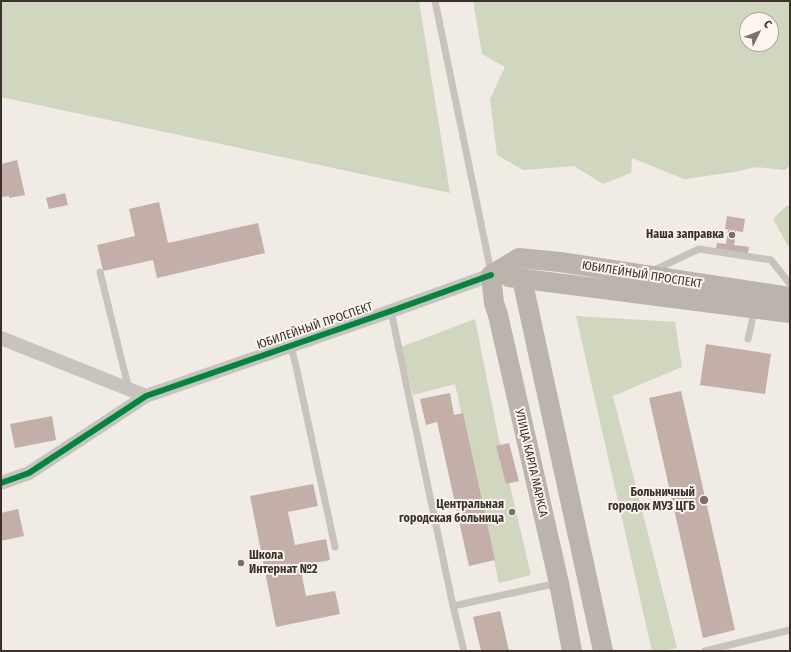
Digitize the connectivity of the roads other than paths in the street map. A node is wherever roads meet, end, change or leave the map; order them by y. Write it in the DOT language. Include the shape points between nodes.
graph roads {
  1 [pos="436,1"];
  2 [pos="100,272"];
  3 [pos="491,274"];
  4 [pos="643,275"];
  5 [pos="522,279"];
  6 [pos="790,284"];
  7 [pos="790,297"];
  8 [pos="754,309"];
  9 [pos="391,311"];
  10 [pos="790,313"];
  11 [pos="1,338"];
  12 [pos="748,339"];
  13 [pos="291,346"];
  14 [pos="129,390"];
  15 [pos="146,396"];
  16 [pos="1,483"];
  17 [pos="335,548"];
  18 [pos="559,583"];
  19 [pos="453,606"];
  20 [pos="790,630"];
  21 [pos="464,651"];
  22 [pos="572,651"];
  23 [pos="603,651"];
  24 [pos="706,651"];
  1 -- 3 [label="lane"];
  2 -- 14 [label="lane"];
  3 -- 4 [label="main road, ЮБИЛЕЙНЫЙ ПРОСПЕКТ" via="519,258"];
  3 -- 5 [label="main road"];
  3 -- 9 [label="street, ЮБИЛЕЙНЫЙ ПРОСПЕКТ"];
  3 -- 18 [label="main road, УЛИЦА КАРЛА МАРКСА" via="494,303"];
  4 -- 6 [label="lane" via="699,249 771,260"];
  4 -- 7 [label="main road, ЮБИЛЕЙНЫЙ ПРОСПЕКТ"];
  5 -- 8 [label="main road"];
  5 -- 23 [label="main road"];
  8 -- 10 [label="main road"];
  8 -- 12 [label="lane"];
  9 -- 13 [label="street, ЮБИЛЕЙНЫЙ ПРОСПЕКТ"];
  9 -- 19 [label="lane"];
  11 -- 14 [label="street"];
  13 -- 15 [label="street, ЮБИЛЕЙНЫЙ ПРОСПЕКТ"];
  13 -- 17 [label="lane"];
  14 -- 15 [label="street"];
  15 -- 16 [label="street, ЮБИЛЕЙНЫЙ ПРОСПЕКТ" via="29,473"];
  18 -- 19 [label="lane"];
  18 -- 22 [label="main road, УЛИЦА КАРЛА МАРКСА"];
  19 -- 21 [label="lane"];
  20 -- 24 [label="lane"];
}
